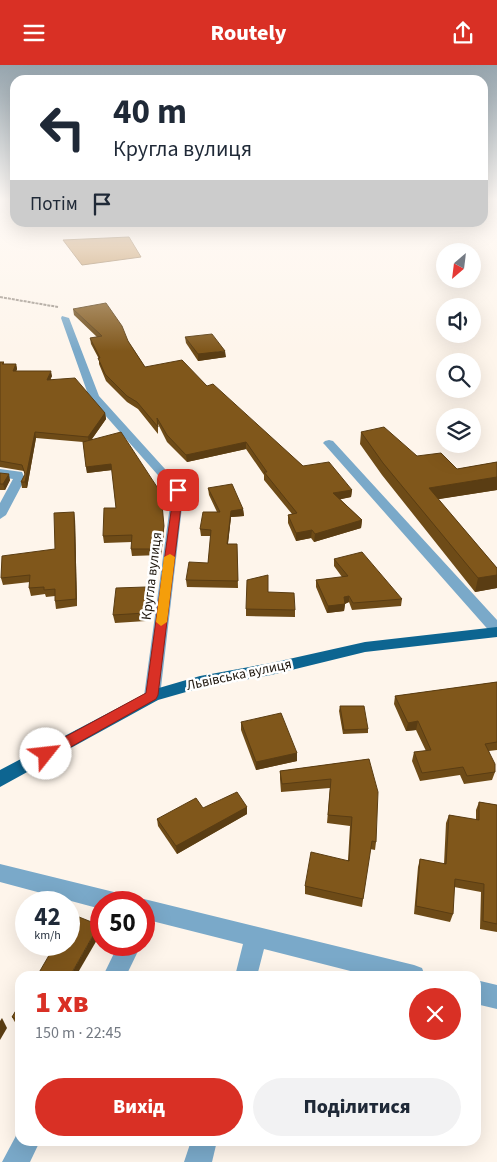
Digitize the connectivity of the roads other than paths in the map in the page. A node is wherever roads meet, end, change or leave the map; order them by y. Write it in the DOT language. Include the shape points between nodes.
graph roads {
  1 [pos="65,318"];
  2 [pos="329,443"];
  3 [pos="0,473"];
  4 [pos="0,515"];
  5 [pos="497,631"];
  6 [pos="152,695"];
  7 [pos="0,779"];
  8 [pos="0,873"];
  9 [pos="90,896"];
  10 [pos="155,915"];
  11 [pos="256,937"];
  12 [pos="124,956"];
  13 [pos="117,971"];
  14 [pos="247,971"];
  15 [pos="394,971"];
  16 [pos="481,993"];
  17 [pos="497,997"];
  18 [pos="24,1146"];
  19 [pos="203,1146"];
  20 [pos="16,1162"];
  21 [pos="198,1162"];
  1 -- 6 [label="street, Кругла вулиця" via="94,397 178,490"];
  2 -- 5 [label="street"];
  3 -- 4 [label="street" via="18,475 19,479"];
  5 -- 6 [label="main road, Львівська вулиця" via="365,647"];
  6 -- 7 [label="main road, Львівська вулиця"];
  8 -- 9 [label="street"];
  10 -- 11 [label="street"];
  11 -- 14 [label="street"];
  11 -- 15 [label="street"];
  12 -- 13 [label="street"];
  16 -- 17 [label="street"];
  18 -- 20 [label="street"];
  19 -- 21 [label="street"];
}
